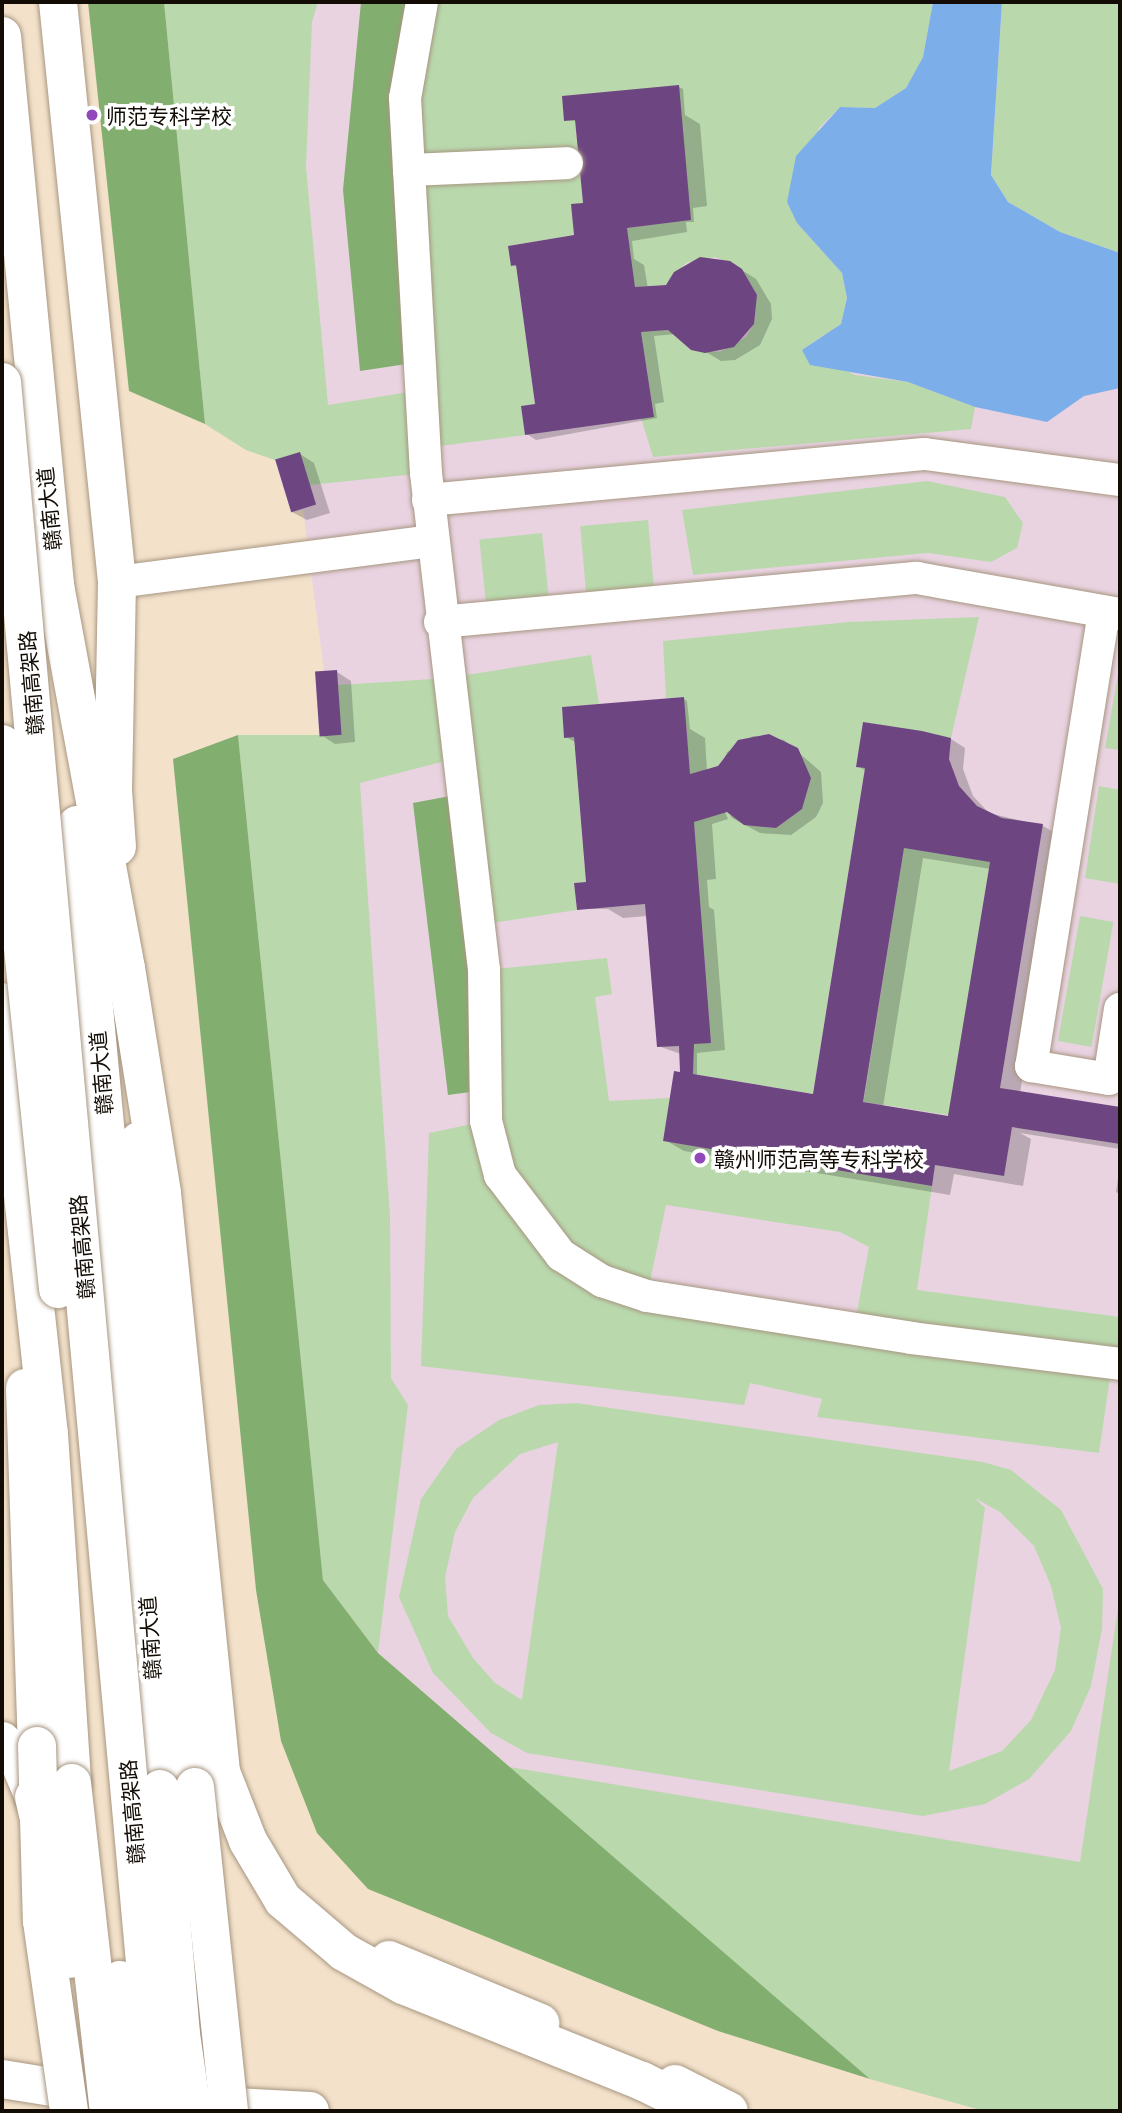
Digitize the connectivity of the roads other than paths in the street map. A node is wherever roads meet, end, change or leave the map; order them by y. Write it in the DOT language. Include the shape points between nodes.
graph roads {
  1 [pos="58,2"];
  2 [pos="422,2"];
  3 [pos="2,36"];
  4 [pos="567,163"];
  5 [pos="409,170"];
  6 [pos="2,382"];
  7 [pos="1120,480"];
  8 [pos="428,500"];
  9 [pos="432,541"];
  10 [pos="54,580"];
  11 [pos="117,582"];
  12 [pos="1112,613"];
  13 [pos="440,622"];
  14 [pos="2,744"];
  15 [pos="117,844"];
  16 [pos="126,968"];
  17 [pos="2,1002"];
  18 [pos="1120,1009"];
  19 [pos="2,1163"];
  20 [pos="1120,1364"];
  21 [pos="20,1743"];
  22 [pos="178,1788"];
  23 [pos="37,1807"];
  24 [pos="2,2079"];
  25 [pos="69,2111"];
  26 [pos="99,2111"];
  27 [pos="109,2111"];
  28 [pos="135,2111"];
  29 [pos="167,2111"];
  30 [pos="192,2111"];
  31 [pos="229,2111"];
  32 [pos="310,2111"];
  33 [pos="703,2111"];
  34 [pos="729,2111"];
  1 -- 11 [label="main road"];
  2 -- 5 [label="street" via="405,97"];
  3 -- 10 [label="main road, 赣南大道"];
  4 -- 5 [label="street"];
  5 -- 8 [label="street"];
  6 -- 29 [label="main road, 赣南高架路, bridge" via="150,2018"];
  7 -- 8 [label="street" via="925,454"];
  8 -- 9 [label="street"];
  9 -- 11 [label="street"];
  9 -- 13 [label="street"];
  10 -- 16 [label="main road"];
  10 -- 22 [label="main road, 赣南大道" via="133,1425"];
  11 -- 15 [label="main road" via="113,790"];
  12 -- 13 [label="street" via="917,578"];
  12 -- 18 [label="street" via="1031,1066 1109,1079"];
  13 -- 20 [label="street" via="466,793 484,970 486,1121 500,1175 561,1255 602,1281 647,1296 912,1338"];
  14 -- 28 [label="main road, 赣南高架路, bridge" via="70,1399"];
  15 -- 16 [label="main road"];
  15 -- 34 [label="main road" via="159,1072 235,1748 255,1832 305,1903 384,1958 482,1995"];
  16 -- 22 [label="main road" via="159,1418"];
  16 -- 33 [label="main road" via="162,1193 221,1772 248,1840 283,1900 344,1952 403,1985 642,2081"];
  17 -- 27 [label="main road, bridge" via="49,1434 72,1783"];
  19 -- 21 [label="main road" via="30,1435"];
  21 -- 23 [label="main road" via="18,1759"];
  22 -- 30 [label="main road, 赣南大道, bridge" via="181,2034"];
  22 -- 31 [label="main road, bridge"];
  23 -- 25 [label="main road, bridge" via="42,1921"];
  23 -- 26 [label="main road, bridge" via="64,1919"];
  24 -- 32 [label="main road" via="153,2103"];
}
